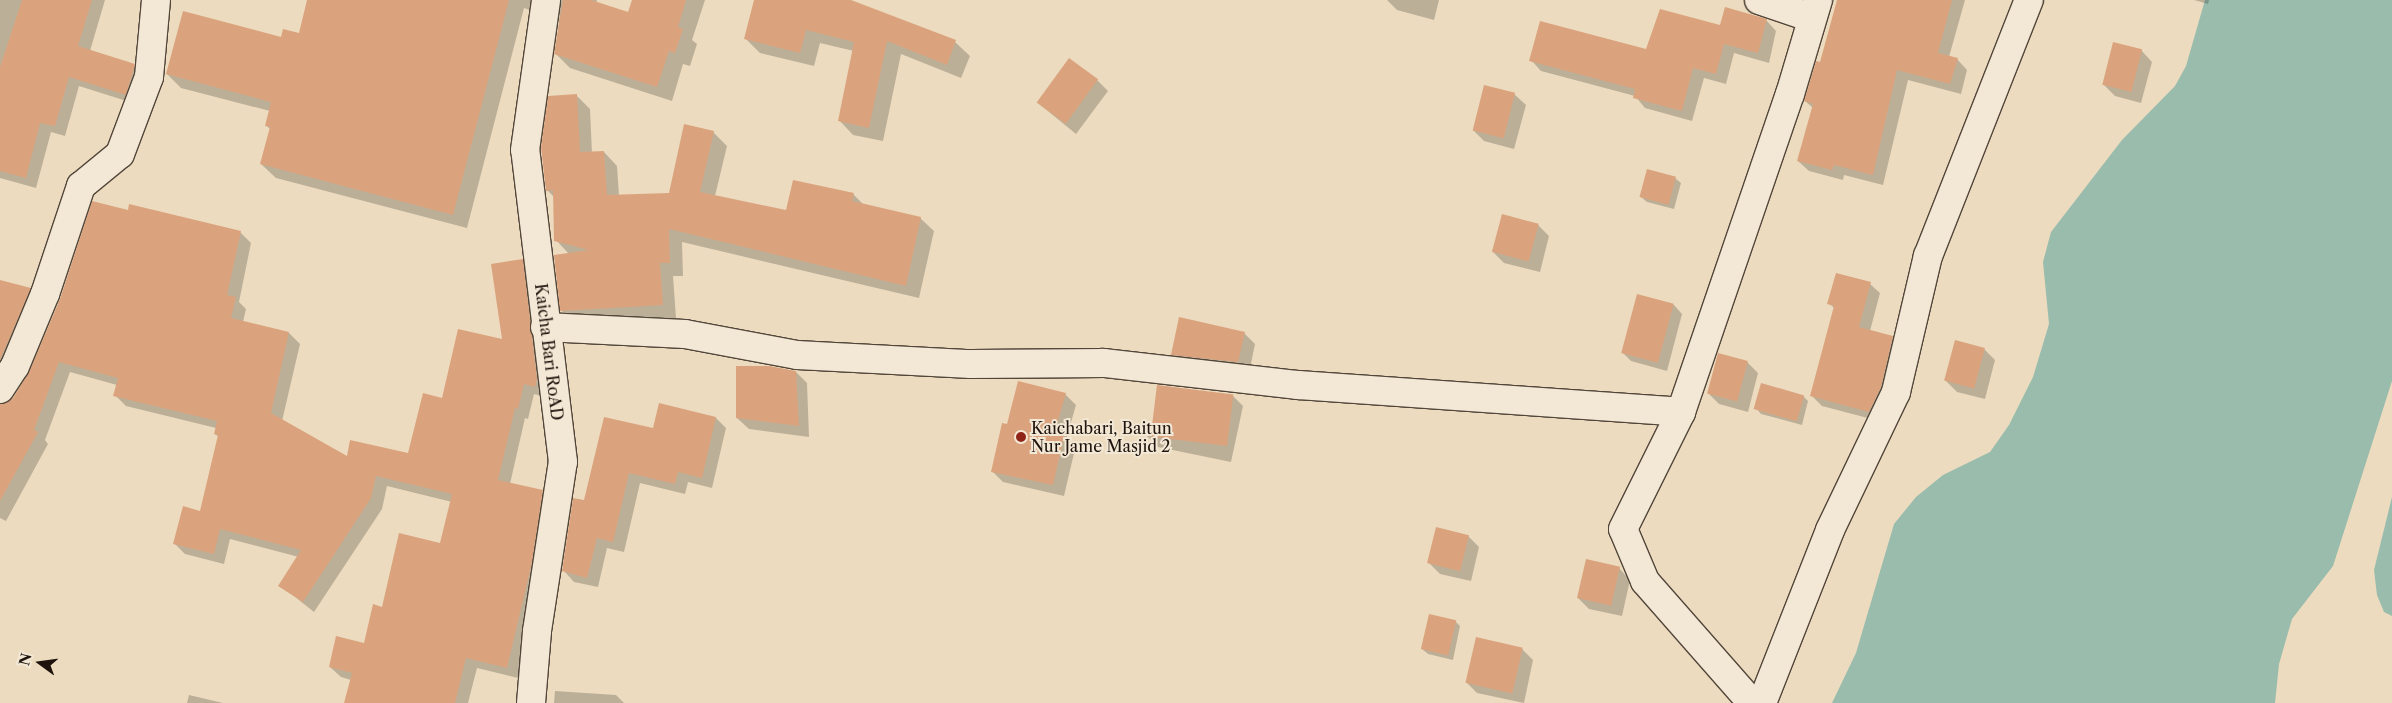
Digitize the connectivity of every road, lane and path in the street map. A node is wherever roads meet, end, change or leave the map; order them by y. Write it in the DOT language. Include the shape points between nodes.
graph roads {
  1 [pos="156,0"];
  2 [pos="546,0"];
  3 [pos="1759,0"];
  4 [pos="2029,0"];
  5 [pos="1815,9"];
  6 [pos="545,327"];
  7 [pos="0,389"];
  8 [pos="1681,412"];
  9 [pos="531,703"];
  10 [pos="1752,703"];
  11 [pos="1762,703"];
  1 -- 7 [label="street" via="149,77 120,154 81,186 45,294 15,366"];
  2 -- 6 [label="street, Kaicha Bari RoAD" via="525,150"];
  3 -- 5 [label="street"];
  4 -- 11 [label="street" via="1928,256 1896,392 1830,530"];
  5 -- 8 [label="street" via="1790,94"];
  6 -- 8 [label="street" via="685,334 797,355 972,364 1104,363 1298,385"];
  6 -- 9 [label="street, Kaicha Bari RoAD" via="563,462 537,631"];
  8 -- 10 [label="street" via="1623,529 1645,581"];
}
